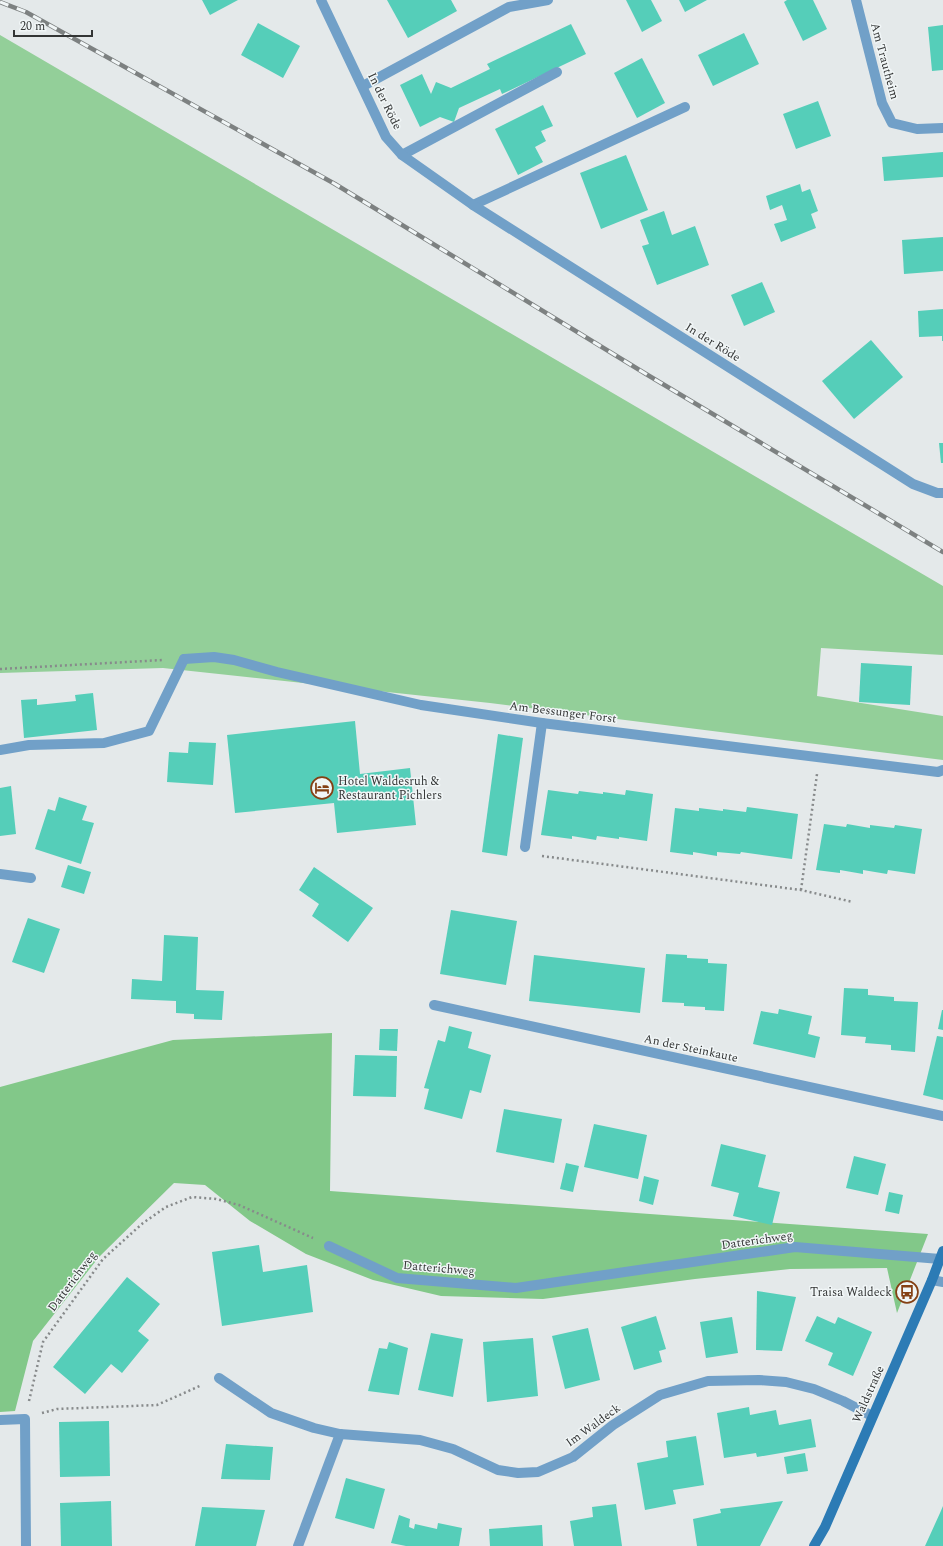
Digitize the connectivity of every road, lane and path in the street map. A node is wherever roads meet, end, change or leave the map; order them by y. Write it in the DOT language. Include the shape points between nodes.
graph roads {
  1 [pos="321,0"];
  2 [pos="548,0"];
  3 [pos="856,0"];
  4 [pos="557,72"];
  5 [pos="363,86"];
  6 [pos="685,107"];
  7 [pos="943,128"];
  8 [pos="402,155"];
  9 [pos="473,205"];
  10 [pos="943,493"];
  11 [pos="184,659"];
  12 [pos="0,669"];
  13 [pos="542,723"];
  14 [pos="0,750"];
  15 [pos="819,756"];
  16 [pos="943,770"];
  17 [pos="526,848"];
  18 [pos="0,874"];
  19 [pos="31,878"];
  20 [pos="801,890"];
  21 [pos="853,902"];
  22 [pos="434,1005"];
  23 [pos="943,1116"];
  24 [pos="329,1246"];
  25 [pos="941,1255"];
  26 [pos="932,1280"];
  27 [pos="943,1282"];
  28 [pos="219,1378"];
  29 [pos="872,1416"];
  30 [pos="25,1419"];
  31 [pos="0,1420"];
  32 [pos="340,1434"];
  33 [pos="26,1546"];
  34 [pos="298,1546"];
  35 [pos="814,1546"];
  1 -- 5 [label="street, In der Röde"];
  2 -- 5 [label="street" via="509,7"];
  3 -- 7 [label="street, Am Trautheim" via="882,103 892,123 917,129"];
  4 -- 8 [label="street"];
  5 -- 8 [label="street, In der Röde" via="386,137"];
  6 -- 9 [label="street"];
  8 -- 9 [label="street, In der Röde"];
  9 -- 10 [label="street, In der Röde" via="913,484"];
  11 -- 12 [label="path"];
  11 -- 13 [label="street, Am Bessunger Forst" via="214,657 234,660 421,705"];
  11 -- 14 [label="street" via="148,731 104,744 29,745"];
  13 -- 15 [label="street, Am Bessunger Forst"];
  13 -- 17 [label="street"];
  15 -- 16 [label="street, Am Bessunger Forst" via="938,772"];
  15 -- 20 [label="path"];
  17 -- 20 [label="path" via="534,855"];
  18 -- 19 [label="street"];
  20 -- 21 [label="path"];
  22 -- 23 [label="street, An der Steinkaute"];
  24 -- 25 [label="street, Datterichweg" via="397,1278 516,1288 795,1247"];
  24 -- 30 [label="path, Datterichweg" via="239,1205 216,1199 192,1197 166,1207 143,1223 103,1259 43,1342"];
  25 -- 26 [label="street, Waldstraße"];
  26 -- 27 [label="street"];
  26 -- 29 [label="street, Waldstraße"];
  28 -- 30 [label="path" via="157,1405 57,1409"];
  28 -- 32 [label="street, Im Waldeck" via="271,1413"];
  29 -- 32 [label="street, Im Waldeck" via="843,1401 786,1382 708,1381 660,1395 613,1425 573,1457 538,1472 518,1473 498,1470 453,1449 420,1440"];
  29 -- 35 [label="street, Waldstraße" via="825,1527"];
  30 -- 31 [label="street"];
  30 -- 33 [label="street"];
  32 -- 34 [label="street"];
}
